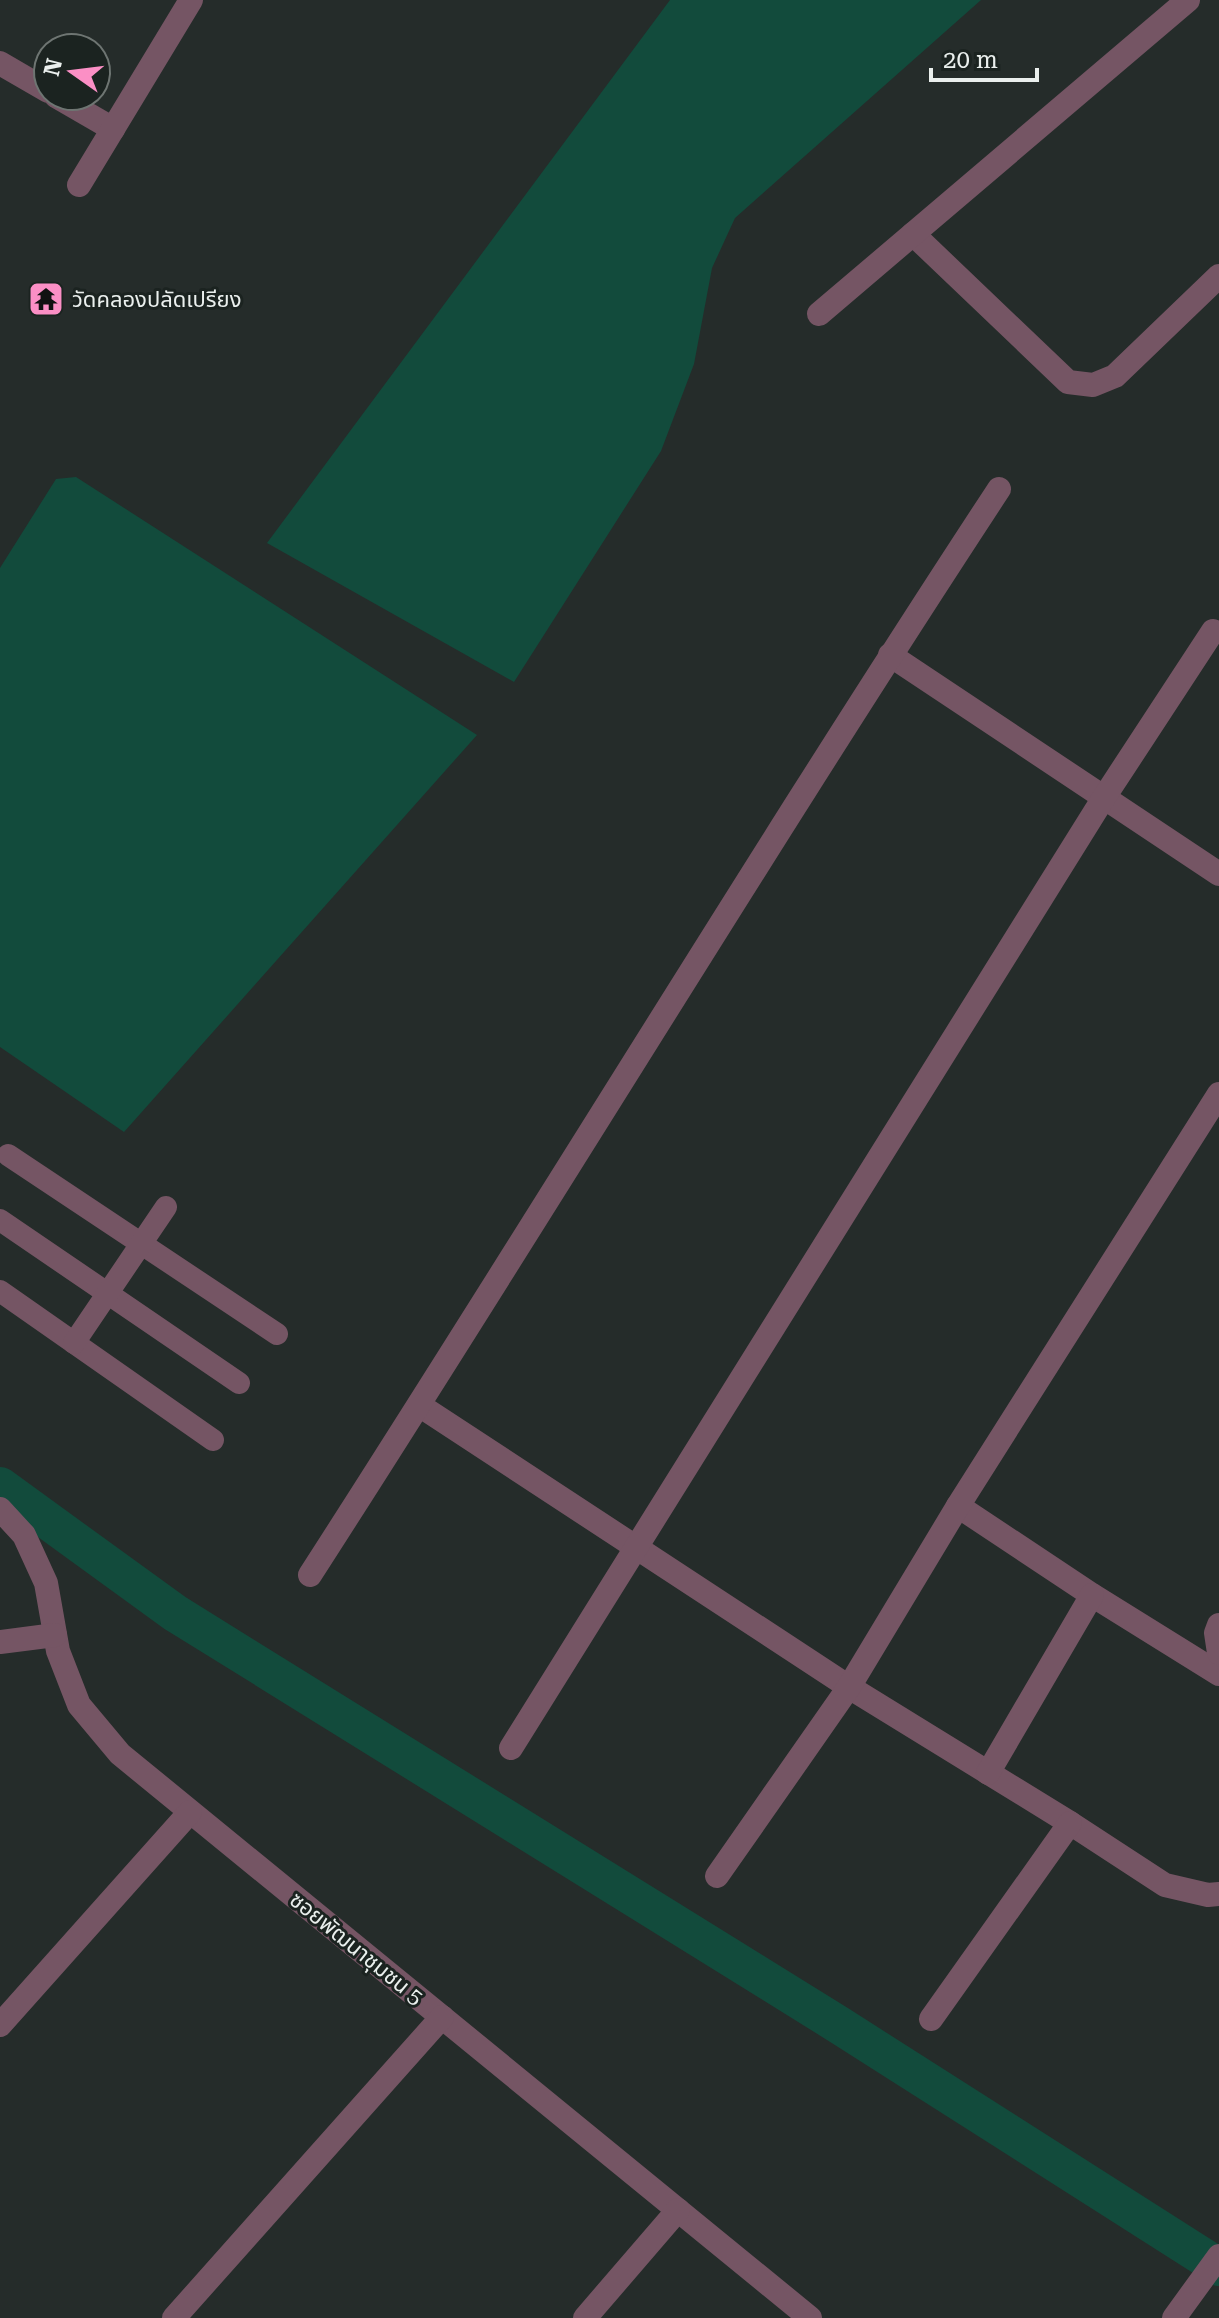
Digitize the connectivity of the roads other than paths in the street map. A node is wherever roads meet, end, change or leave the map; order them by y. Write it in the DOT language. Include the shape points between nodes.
graph roads {
  1 [pos="191,0"];
  2 [pos="1188,0"];
  3 [pos="0,63"];
  4 [pos="32,82"];
  5 [pos="84,112"];
  6 [pos="113,129"];
  7 [pos="79,185"];
  8 [pos="913,234"];
  9 [pos="1219,276"];
  10 [pos="819,314"];
  11 [pos="999,489"];
  12 [pos="1213,631"];
  13 [pos="890,655"];
  14 [pos="1103,799"];
  15 [pos="1219,874"];
  16 [pos="1219,1094"];
  17 [pos="8,1155"];
  18 [pos="166,1207"];
  19 [pos="0,1220"];
  20 [pos="142,1243"];
  21 [pos="0,1291"];
  22 [pos="108,1294"];
  23 [pos="277,1334"];
  24 [pos="74,1343"];
  25 [pos="239,1383"];
  26 [pos="419,1405"];
  27 [pos="213,1440"];
  28 [pos="958,1506"];
  29 [pos="0,1509"];
  30 [pos="636,1549"];
  31 [pos="310,1575"];
  32 [pos="1092,1595"];
  33 [pos="1219,1625"];
  34 [pos="55,1635"];
  35 [pos="0,1642"];
  36 [pos="1219,1653"];
  37 [pos="1219,1674"];
  38 [pos="849,1687"];
  39 [pos="511,1748"];
  40 [pos="988,1773"];
  41 [pos="190,1812"];
  42 [pos="1070,1823"];
  43 [pos="717,1876"];
  44 [pos="1219,1894"];
  45 [pos="442,2017"];
  46 [pos="931,2019"];
  47 [pos="0,2025"];
  48 [pos="678,2210"];
  49 [pos="1219,2256"];
  50 [pos="1179,2312"];
  51 [pos="174,2318"];
  52 [pos="585,2318"];
  53 [pos="810,2318"];
  1 -- 6 [label="street"];
  2 -- 8 [label="street"];
  3 -- 4 [label="street"];
  5 -- 6 [label="street"];
  6 -- 7 [label="street"];
  8 -- 9 [label="street" via="1068,382 1081,384 1115,376"];
  8 -- 10 [label="street"];
  11 -- 13 [label="street"];
  12 -- 14 [label="street"];
  13 -- 14 [label="street"];
  13 -- 26 [label="street"];
  14 -- 15 [label="street"];
  14 -- 30 [label="street"];
  16 -- 28 [label="street"];
  17 -- 20 [label="lane"];
  18 -- 20 [label="lane"];
  19 -- 22 [label="lane"];
  20 -- 22 [label="lane"];
  20 -- 23 [label="lane"];
  21 -- 24 [label="lane"];
  22 -- 24 [label="lane"];
  22 -- 25 [label="lane"];
  24 -- 27 [label="lane"];
  26 -- 30 [label="street"];
  26 -- 31 [label="street"];
  28 -- 32 [label="street"];
  28 -- 38 [label="street"];
  29 -- 34 [label="street, ซอยพัฒนาชุมชน 5" via="24,1535 46,1583"];
  30 -- 38 [label="street"];
  30 -- 39 [label="street"];
  32 -- 37 [label="street"];
  32 -- 40 [label="street"];
  33 -- 36 [label="street"];
  34 -- 35 [label="street"];
  34 -- 41 [label="street, ซอยพัฒนาชุมชน 5" via="79,1705 120,1754"];
  38 -- 40 [label="street"];
  38 -- 43 [label="street"];
  40 -- 42 [label="street"];
  41 -- 45 [label="street, ซอยพัฒนาชุมชน 5"];
  41 -- 47 [label="street"];
  42 -- 44 [label="street" via="1165,1885"];
  42 -- 46 [label="street"];
  45 -- 48 [label="street, ซอยพัฒนาชุมชน 5"];
  45 -- 51 [label="street"];
  48 -- 52 [label="street"];
  48 -- 53 [label="street, ซอยพัฒนาชุมชน 5"];
  49 -- 50 [label="street"];
}
